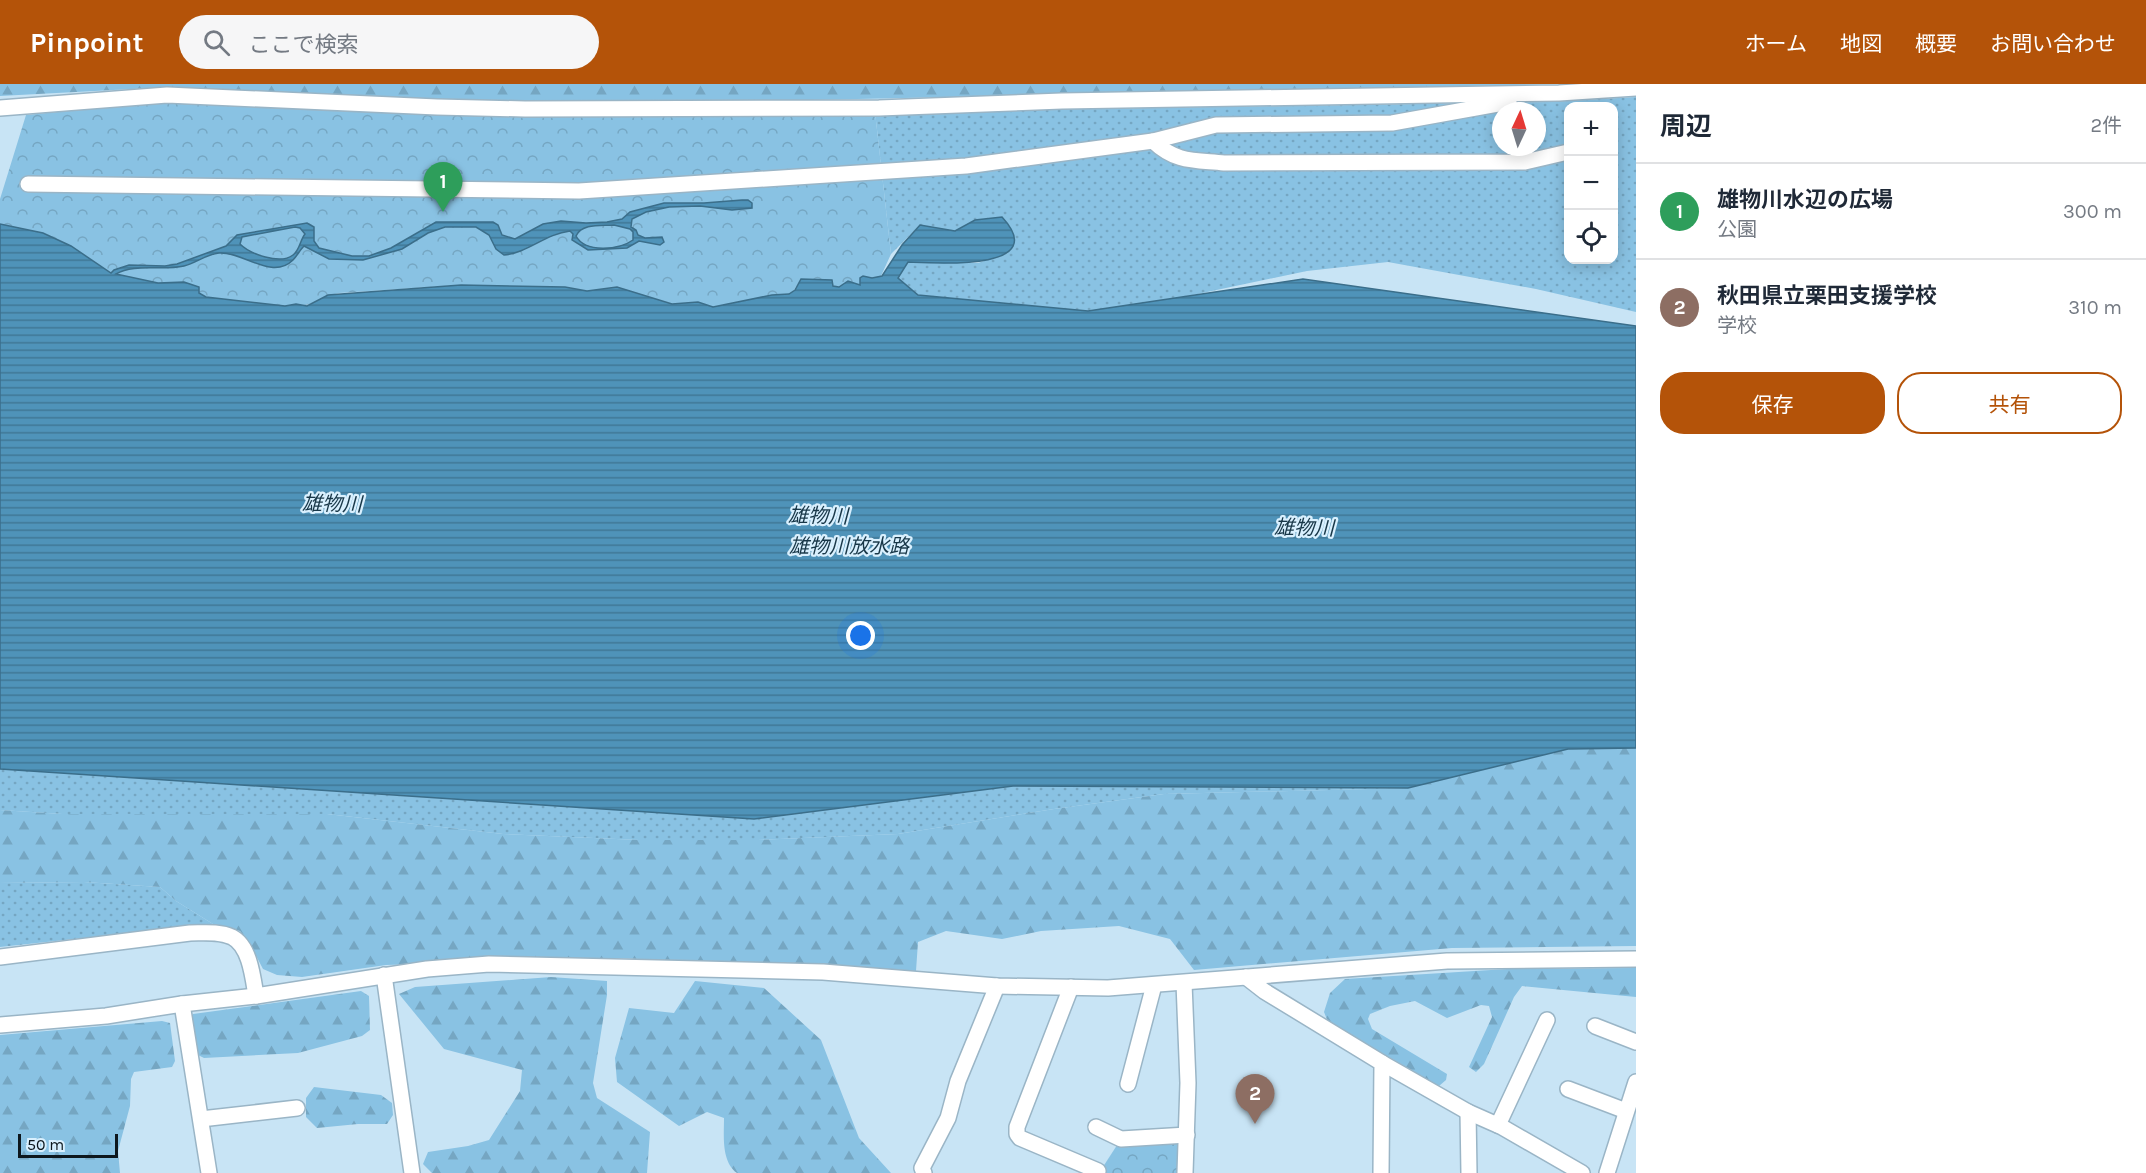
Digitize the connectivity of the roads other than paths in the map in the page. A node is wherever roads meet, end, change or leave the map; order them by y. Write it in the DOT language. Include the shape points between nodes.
graph roads {
  1 [pos="1636,88"];
  2 [pos="1559,93"];
  3 [pos="0,108"];
  4 [pos="1153,141"];
  5 [pos="1564,153"];
  6 [pos="28,184"];
  7 [pos="0,957"];
  8 [pos="1636,959"];
  9 [pos="384,975"];
  10 [pos="1246,977"];
  11 [pos="1184,983"];
  12 [pos="1154,985"];
  13 [pos="998,986"];
  14 [pos="1071,987"];
  15 [pos="256,996"];
  16 [pos="182,1004"];
  17 [pos="1547,1020"];
  18 [pos="0,1025"];
  19 [pos="1595,1026"];
  20 [pos="1636,1042"];
  21 [pos="1382,1063"];
  22 [pos="1128,1084"];
  23 [pos="1568,1089"];
  24 [pos="1632,1097"];
  25 [pos="297,1108"];
  26 [pos="1468,1112"];
  27 [pos="201,1119"];
  28 [pos="1498,1125"];
  29 [pos="1096,1127"];
  30 [pos="1187,1135"];
  31 [pos="1069,1166"];
  32 [pos="1098,1171"];
  33 [pos="209,1173"];
  34 [pos="412,1173"];
  35 [pos="924,1173"];
  36 [pos="1185,1173"];
  37 [pos="1381,1173"];
  38 [pos="1468,1173"];
  39 [pos="1582,1173"];
  40 [pos="1607,1173"];
  1 -- 2 [label="street"];
  2 -- 3 [label="street" via="879,108 535,109 167,95"];
  2 -- 4 [label="street" via="1392,123 1216,125"];
  4 -- 5 [label="street" via="1177,158 1224,163 1525,162"];
  4 -- 6 [label="street" via="966,166 579,191"];
  7 -- 15 [label="street" via="217,933 234,937 244,951"];
  8 -- 10 [label="street" via="1447,961"];
  9 -- 13 [label="street" via="489,964 823,972"];
  9 -- 15 [label="street"];
  9 -- 34 [label="street"];
  10 -- 11 [label="street"];
  10 -- 21 [label="street"];
  11 -- 12 [label="street"];
  11 -- 30 [label="street"];
  12 -- 14 [label="street"];
  12 -- 22 [label="street"];
  13 -- 14 [label="street"];
  13 -- 35 [label="street" via="958,1081 948,1118 922,1168"];
  14 -- 31 [label="street" via="1017,1127 1020,1138"];
  15 -- 16 [label="street"];
  16 -- 18 [label="street" via="106,1017"];
  16 -- 27 [label="street"];
  17 -- 28 [label="street"];
  19 -- 20 [label="street"];
  21 -- 26 [label="street"];
  21 -- 37 [label="street"];
  23 -- 24 [label="street"];
  24 -- 40 [label="street"];
  25 -- 27 [label="street"];
  26 -- 28 [label="street"];
  26 -- 38 [label="street"];
  27 -- 33 [label="street"];
  28 -- 39 [label="street"];
  29 -- 30 [label="street" via="1121,1139"];
  30 -- 36 [label="street"];
  31 -- 32 [label="street"];
}
